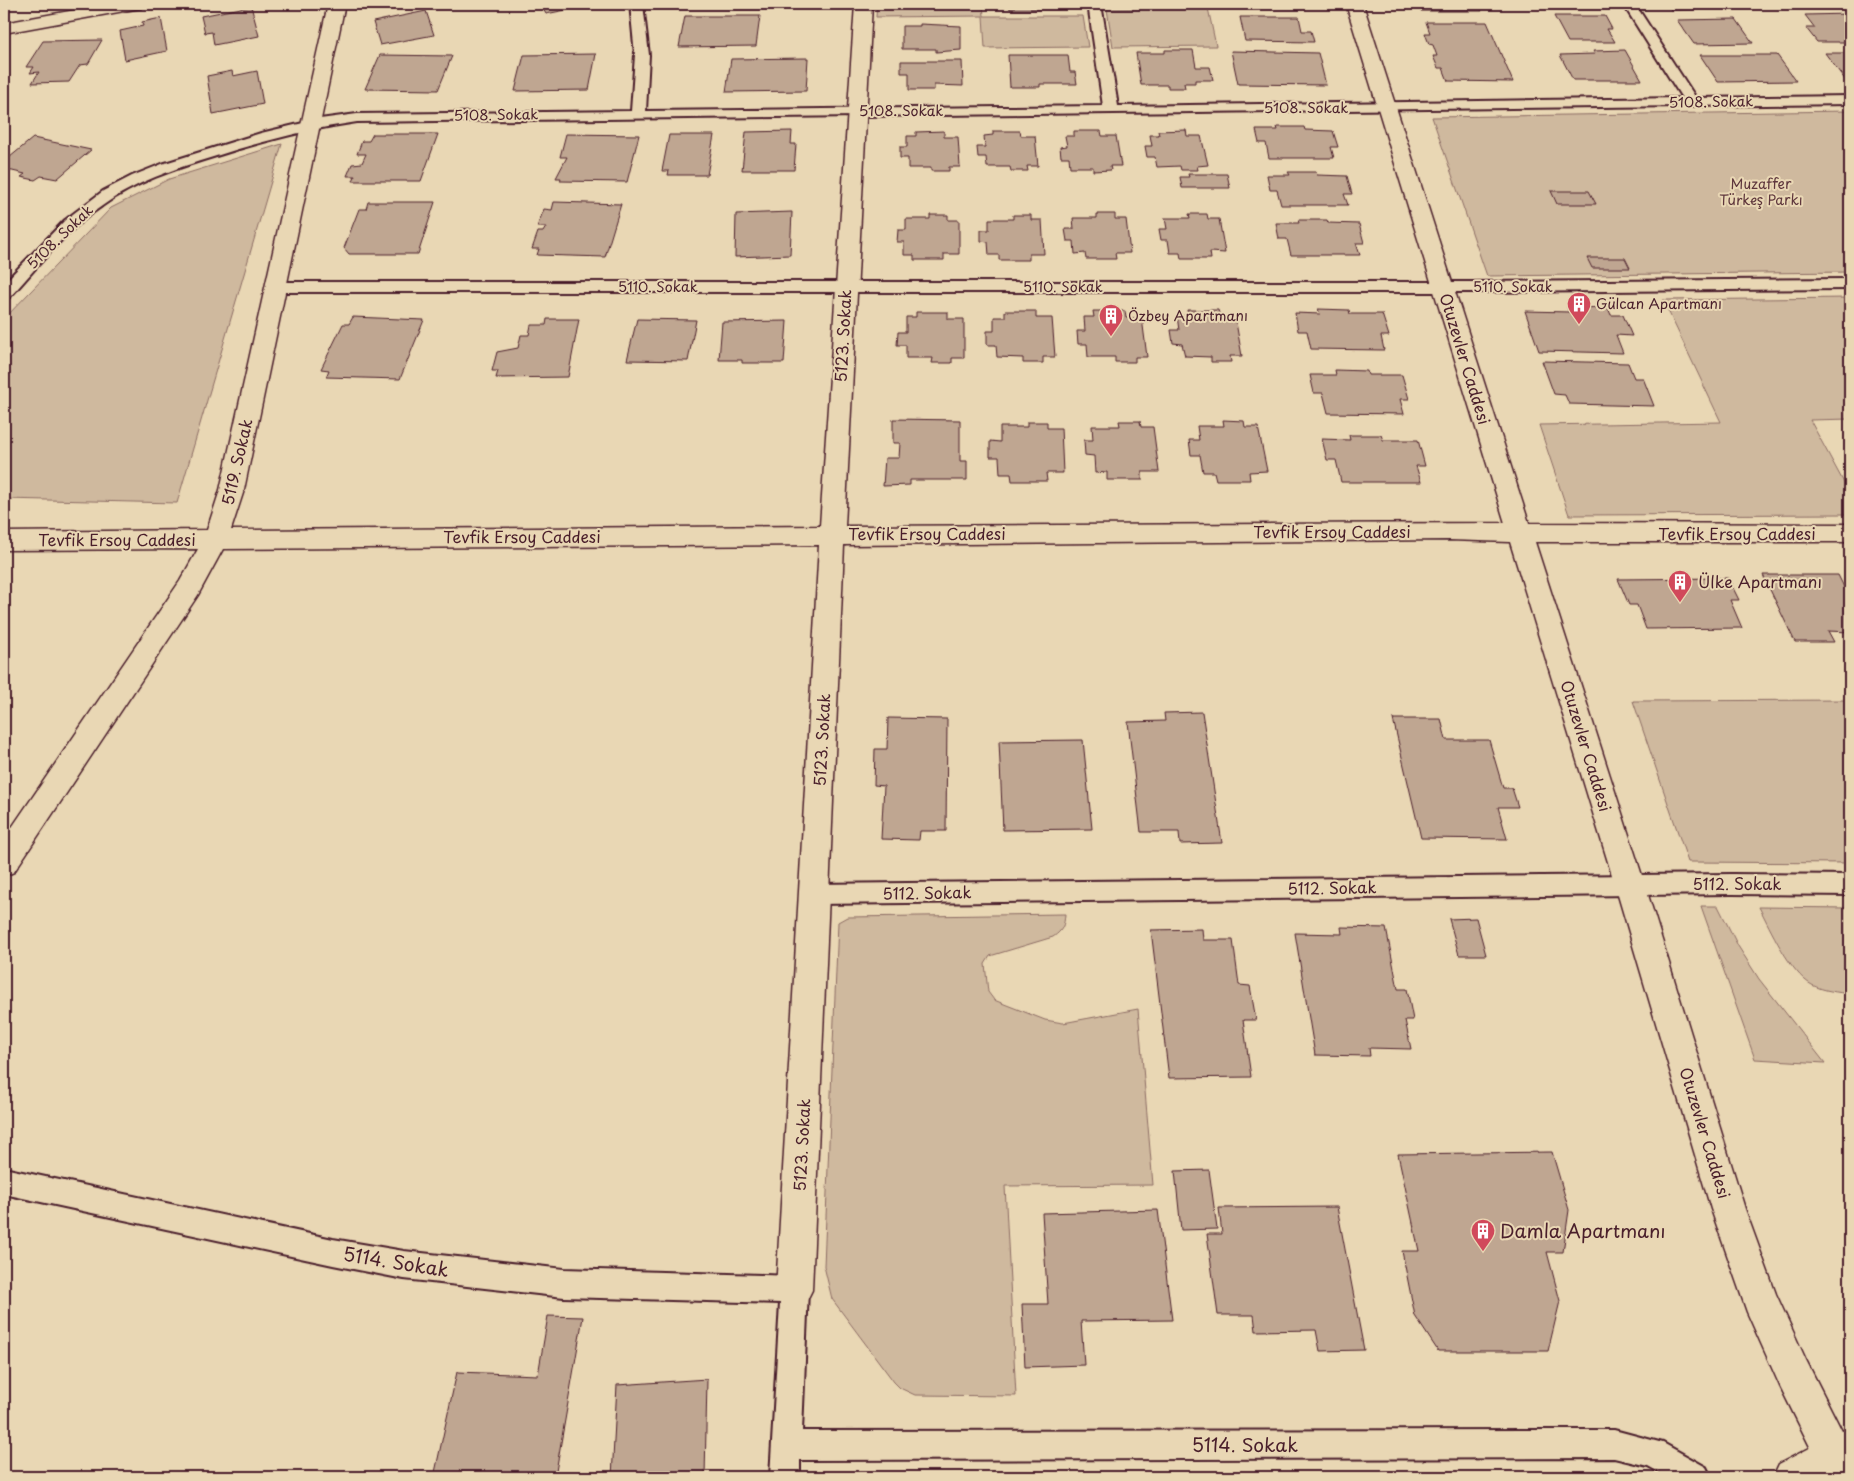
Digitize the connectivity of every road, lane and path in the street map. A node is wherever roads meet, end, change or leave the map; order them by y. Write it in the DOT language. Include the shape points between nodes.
graph roads {
  1 [pos="135,4"];
  2 [pos="336,4"];
  3 [pos="636,4"];
  4 [pos="863,4"];
  5 [pos="1094,4"];
  6 [pos="1355,4"];
  7 [pos="1629,4"];
  8 [pos="4,28"];
  9 [pos="1850,100"];
  10 [pos="1691,102"];
  11 [pos="1387,107"];
  12 [pos="1111,109"];
  13 [pos="857,111"];
  14 [pos="638,114"];
  15 [pos="311,124"];
  16 [pos="1850,284"];
  17 [pos="275,287"];
  18 [pos="846,287"];
  19 [pos="1443,287"];
  20 [pos="4,293"];
  21 [pos="1519,533"];
  22 [pos="1850,533"];
  23 [pos="832,535"];
  24 [pos="217,540"];
  25 [pos="4,541"];
  26 [pos="4,863"];
  27 [pos="1630,885"];
  28 [pos="1850,885"];
  29 [pos="814,894"];
  30 [pos="4,1181"];
  31 [pos="794,1290"];
  32 [pos="786,1446"];
  33 [pos="1843,1460"];
  34 [pos="785,1477"];
  35 [pos="1696,1477"];
  36 [pos="1792,1477"];
  1 -- 8 [label="street"];
  2 -- 15 [label="street, 5119. Sokak"];
  3 -- 14 [label="lane" via="642,55"];
  4 -- 13 [label="street, 5123. Sokak"];
  5 -- 12 [label="lane"];
  6 -- 11 [label="street, Otuzevler Caddesi"];
  7 -- 10 [label="lane"];
  9 -- 10 [label="lane, 5108. Sokak"];
  10 -- 11 [label="lane, 5108. Sokak"];
  11 -- 12 [label="lane, 5108. Sokak"];
  11 -- 19 [label="street, Otuzevler Caddesi"];
  12 -- 13 [label="lane, 5108. Sokak"];
  13 -- 14 [label="lane, 5108. Sokak"];
  13 -- 18 [label="street, 5123. Sokak"];
  14 -- 15 [label="lane, 5108. Sokak" via="381,116"];
  15 -- 17 [label="street, 5119. Sokak"];
  15 -- 20 [label="lane, 5108. Sokak" via="170,165 119,187 68,226"];
  16 -- 19 [label="lane, 5110. Sokak"];
  17 -- 18 [label="lane, 5110. Sokak"];
  17 -- 24 [label="street, 5119. Sokak" via="232,490"];
  18 -- 19 [label="lane, 5110. Sokak"];
  18 -- 23 [label="street, 5123. Sokak"];
  19 -- 21 [label="street, Otuzevler Caddesi"];
  21 -- 22 [label="street, Tevfik Ersoy Caddesi"];
  21 -- 23 [label="street, Tevfik Ersoy Caddesi"];
  21 -- 27 [label="street, Otuzevler Caddesi"];
  23 -- 24 [label="street, Tevfik Ersoy Caddesi"];
  23 -- 29 [label="street, 5123. Sokak"];
  24 -- 25 [label="street, Tevfik Ersoy Caddesi"];
  24 -- 26 [label="street, 5119. Sokak" via="205,564"];
  27 -- 28 [label="lane, 5112. Sokak"];
  27 -- 29 [label="lane, 5112. Sokak"];
  27 -- 33 [label="street, Otuzevler Caddesi" via="1728,1209 1756,1290 1793,1373"];
  29 -- 31 [label="street, 5123. Sokak"];
  30 -- 31 [label="lane, 5114. Sokak" via="404,1266 564,1282"];
  31 -- 32 [label="lane, 5123. Sokak"];
  32 -- 34 [label="lane, 5123. Sokak"];
  32 -- 35 [label="lane, 5114. Sokak" via="1614,1444 1653,1453"];
  33 -- 36 [label="street"];
}
